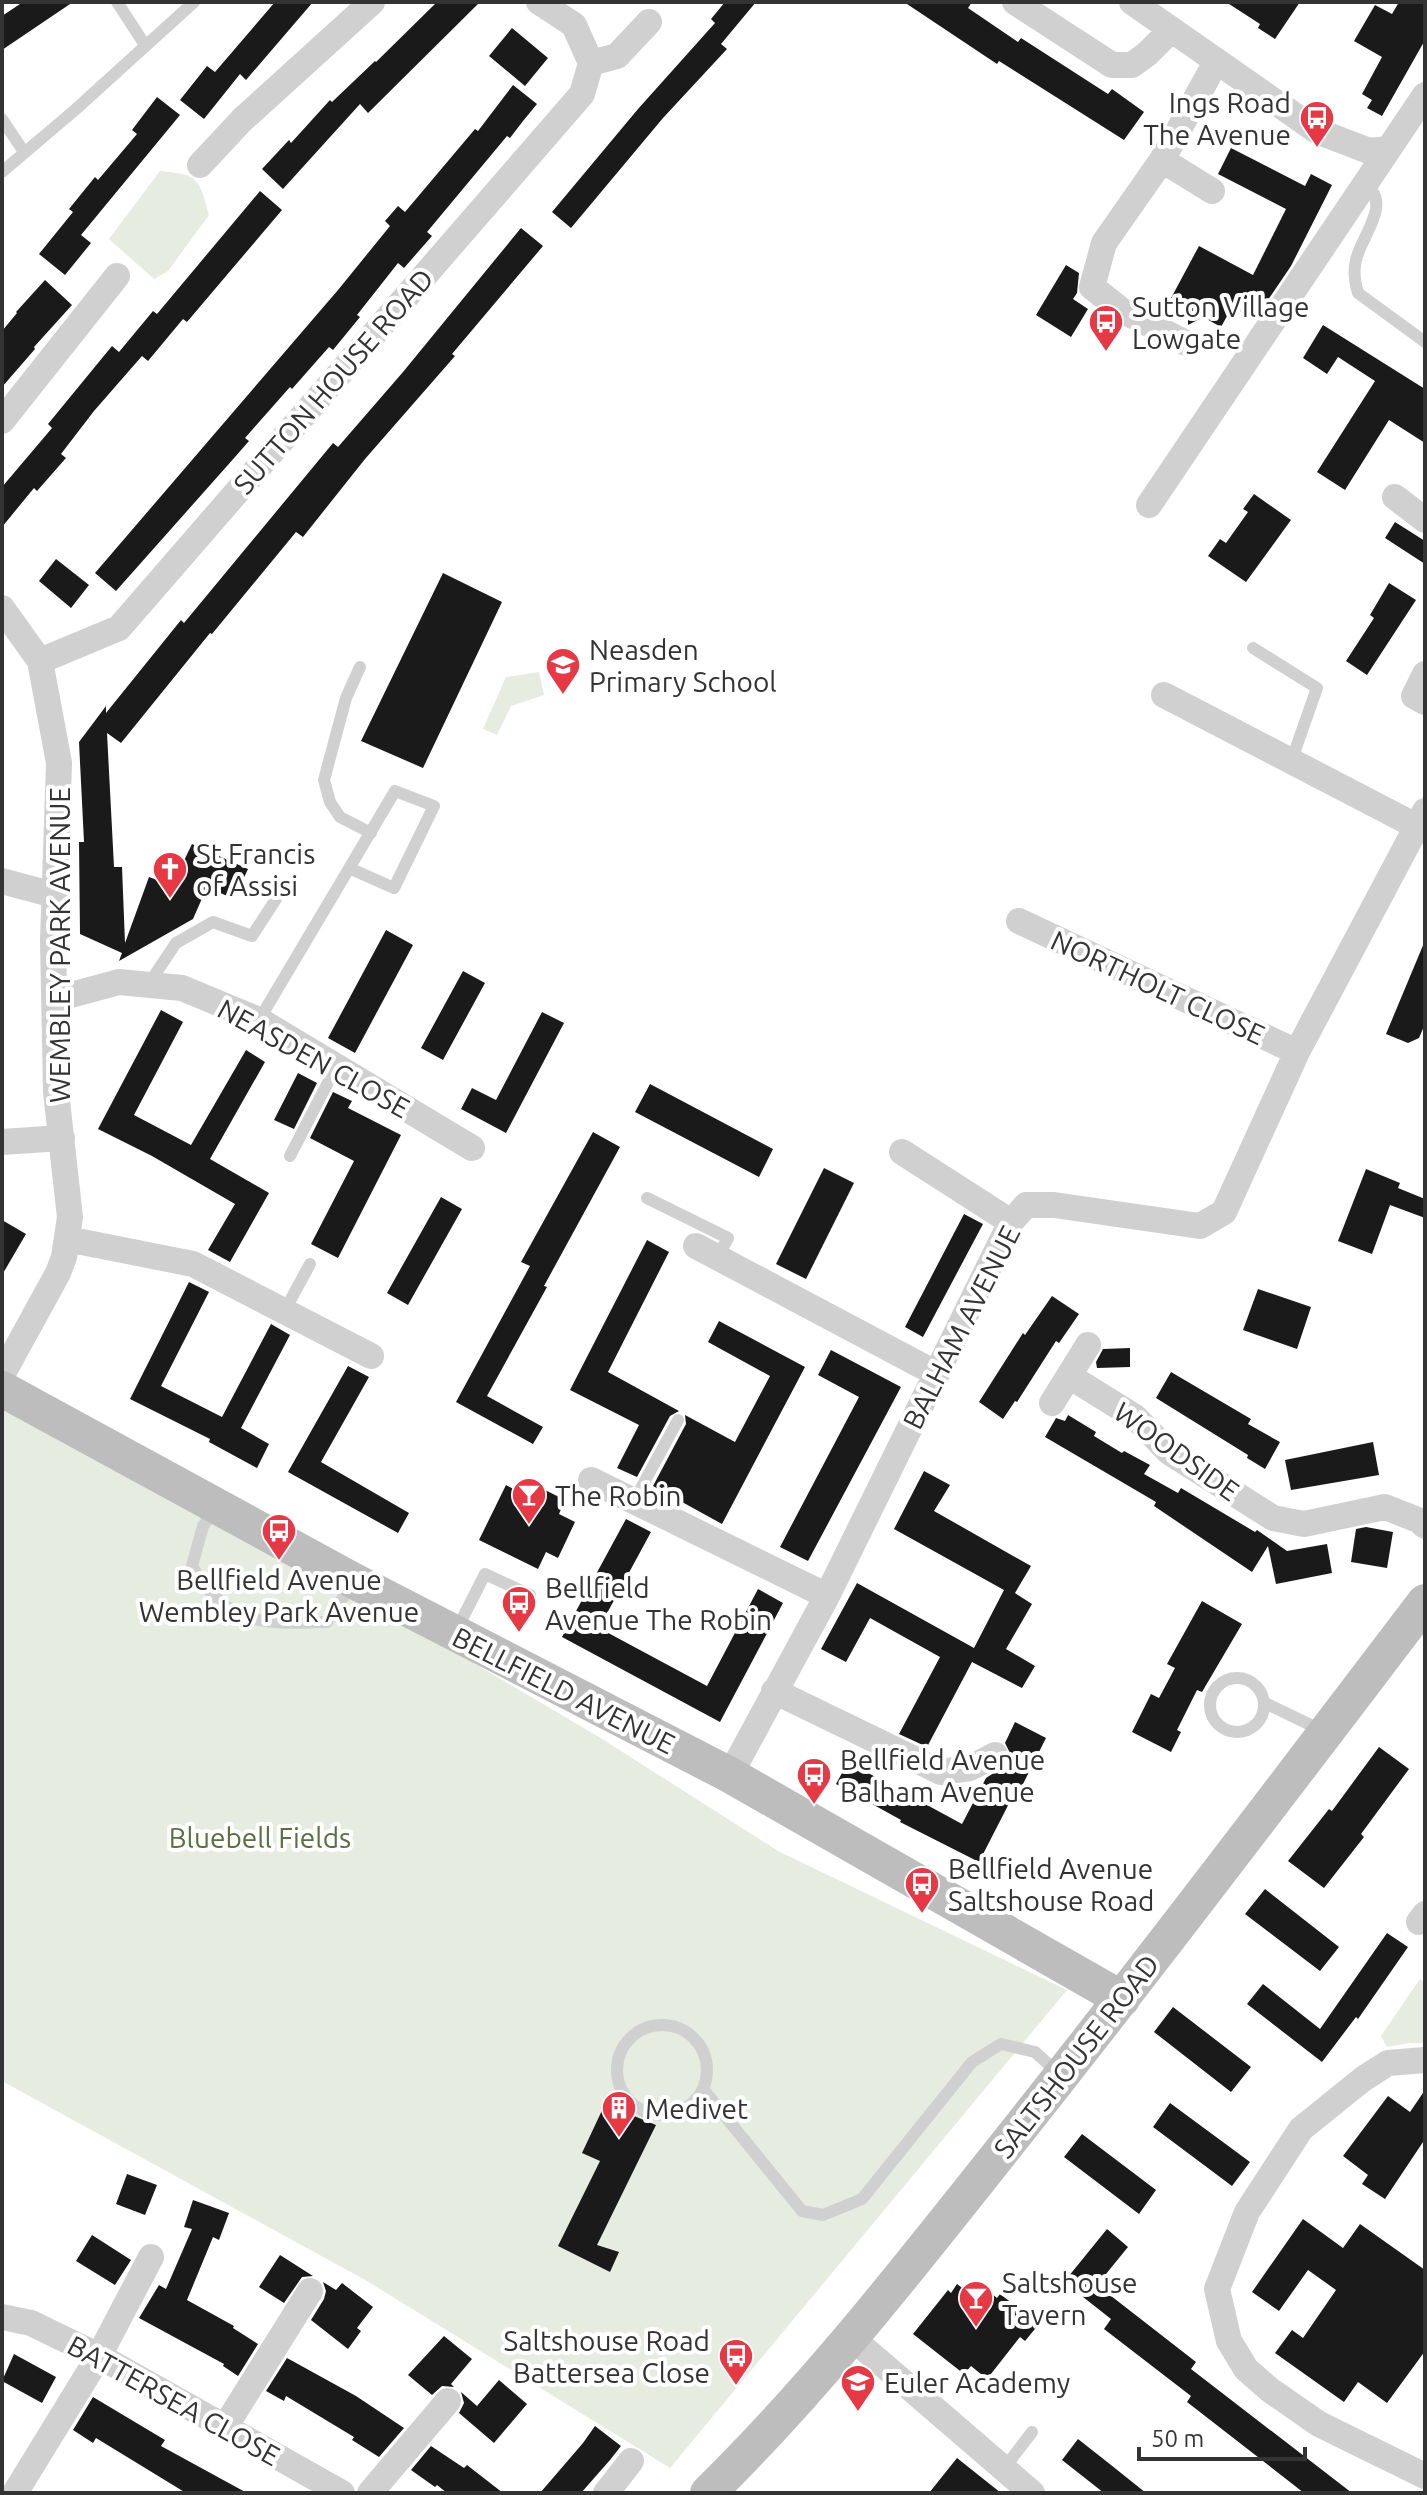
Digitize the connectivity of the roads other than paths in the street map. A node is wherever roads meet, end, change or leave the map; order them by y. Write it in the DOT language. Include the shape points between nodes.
graph roads {
  1 [pos="117,2"];
  2 [pos="194,2"];
  3 [pos="372,2"];
  4 [pos="539,2"];
  5 [pos="1015,2"];
  6 [pos="1132,2"];
  7 [pos="649,22"];
  8 [pos="1171,30"];
  9 [pos="145,45"];
  10 [pos="1216,62"];
  11 [pos="591,63"];
  12 [pos="1422,107"];
  13 [pos="2,119"];
  14 [pos="1388,149"];
  15 [pos="24,152"];
  16 [pos="1162,160"];
  17 [pos="200,165"];
  18 [pos="2,172"];
  19 [pos="1365,184"];
  20 [pos="1212,191"];
  21 [pos="117,276"];
  22 [pos="1425,342"];
  23 [pos="1186,343"];
  24 [pos="2,421"];
  25 [pos="1395,497"];
  26 [pos="1149,505"];
  27 [pos="1423,518"];
  28 [pos="2,608"];
  29 [pos="1253,648"];
  30 [pos="40,661"];
  31 [pos="360,667"];
  32 [pos="1425,674"];
  33 [pos="1164,695"];
  34 [pos="1425,702"];
  35 [pos="1291,762"];
  36 [pos="1420,819"];
  37 [pos="371,833"];
  38 [pos="351,869"];
  39 [pos="2,881"];
  40 [pos="54,895"];
  41 [pos="276,899"];
  42 [pos="1019,921"];
  43 [pos="148,985"];
  44 [pos="56,999"];
  45 [pos="259,1020"];
  46 [pos="1297,1052"];
  47 [pos="336,1067"];
  48 [pos="62,1138"];
  49 [pos="2,1142"];
  50 [pos="472,1148"];
  51 [pos="902,1152"];
  52 [pos="290,1156"];
  53 [pos="647,1198"];
  54 [pos="1011,1222"];
  55 [pos="67,1239"];
  56 [pos="706,1252"];
  57 [pos="310,1264"];
  58 [pos="285,1310"];
  59 [pos="1088,1345"];
  60 [pos="371,1356"];
  61 [pos="937,1374"];
  62 [pos="2,1375"];
  63 [pos="1069,1376"];
  64 [pos="2,1389"];
  65 [pos="1052,1403"];
  66 [pos="678,1420"];
  67 [pos="591,1480"];
  68 [pos="634,1501"];
  69 [pos="217,1507"];
  70 [pos="1425,1526"];
  71 [pos="354,1581"];
  72 [pos="530,1595"];
  73 [pos="827,1596"];
  74 [pos="1425,1602"];
  75 [pos="454,1634"];
  76 [pos="774,1691"];
  77 [pos="1265,1703"];
  78 [pos="1326,1732"];
  79 [pos="995,1755"];
  80 [pos="730,1775"];
  81 [pos="1122,1999"];
  82 [pos="1425,2060"];
  83 [pos="1061,2076"];
  84 [pos="703,2089"];
  85 [pos="151,2257"];
  86 [pos="310,2291"];
  87 [pos="2,2317"];
  88 [pos="852,2338"];
  89 [pos="99,2356"];
  90 [pos="448,2401"];
  91 [pos="225,2427"];
  92 [pos="1032,2432"];
  93 [pos="631,2461"];
  94 [pos="1003,2470"];
  95 [pos="1425,2476"];
  96 [pos="15,2493"];
  97 [pos="342,2493"];
  98 [pos="370,2493"];
  99 [pos="606,2493"];
  100 [pos="708,2493"];
  101 [pos="1032,2493"];
  1 -- 9 [label="lane"];
  2 -- 9 [label="lane"];
  3 -- 17 [label="street"];
  4 -- 11 [label="street" via="574,25"];
  5 -- 8 [label="street" via="1112,65 1132,65"];
  6 -- 8 [label="street"];
  7 -- 11 [label="street" via="617,56"];
  8 -- 10 [label="street"];
  9 -- 15 [label="lane"];
  10 -- 14 [label="street" via="1317,131 1369,151"];
  10 -- 16 [label="street"];
  11 -- 30 [label="street, SUTTON HOUSE ROAD" via="582,94 119,628"];
  12 -- 14 [label="street"];
  13 -- 15 [label="lane"];
  14 -- 19 [label="street"];
  15 -- 18 [label="lane"];
  16 -- 20 [label="street"];
  16 -- 23 [label="street" via="1104,243 1092,287 1121,310"];
  19 -- 22 [label="lane" via="1377,203 1354,265 1358,293"];
  19 -- 26 [label="street"];
  21 -- 24 [label="street"];
  25 -- 27 [label="street"];
  28 -- 30 [label="street, WEMBLEY PARK AVENUE"];
  29 -- 35 [label="lane" via="1317,688"];
  30 -- 40 [label="street, WEMBLEY PARK AVENUE" via="59,763"];
  31 -- 37 [label="lane" via="324,780 340,817"];
  32 -- 34 [label="street" via="1414,696"];
  33 -- 35 [label="street"];
  35 -- 36 [label="street"];
  36 -- 46 [label="street, BALHAM AVENUE"];
  37 -- 38 [label="lane"];
  37 -- 38 [label="lane" via="395,791 434,806 394,888"];
  38 -- 45 [label="lane"];
  39 -- 40 [label="street"];
  40 -- 44 [label="street, WEMBLEY PARK AVENUE"];
  41 -- 43 [label="lane" via="252,936 213,922 176,943"];
  42 -- 46 [label="street, NORTHOLT CLOSE"];
  43 -- 44 [label="street, NEASDEN CLOSE" via="119,982"];
  43 -- 45 [label="street, NEASDEN CLOSE" via="182,988"];
  44 -- 48 [label="street, WEMBLEY PARK AVENUE" via="56,1092"];
  45 -- 47 [label="street, NEASDEN CLOSE"];
  46 -- 54 [label="street, BALHAM AVENUE" via="1224,1212 1200,1226 1026,1205"];
  47 -- 50 [label="street, NEASDEN CLOSE"];
  47 -- 52 [label="lane"];
  48 -- 49 [label="street"];
  48 -- 55 [label="street, WEMBLEY PARK AVENUE" via="70,1217"];
  51 -- 54 [label="street"];
  53 -- 56 [label="lane" via="728,1238"];
  54 -- 61 [label="street, BALHAM AVENUE"];
  55 -- 58 [label="street" via="193,1264"];
  55 -- 62 [label="street, WEMBLEY PARK AVENUE" via="58,1273"];
  56 -- 61 [label="street"];
  57 -- 58 [label="lane"];
  58 -- 60 [label="street"];
  59 -- 63 [label="street"];
  61 -- 73 [label="street, BALHAM AVENUE"];
  63 -- 65 [label="street"];
  63 -- 70 [label="street, WOODSIDE" via="1135,1417 1169,1452 1273,1518 1304,1524 1385,1507"];
  64 -- 69 [label="street, BELLFIELD AVENUE"];
  66 -- 68 [label="lane"];
  67 -- 68 [label="street"];
  68 -- 73 [label="street"];
  69 -- 71 [label="street, BELLFIELD AVENUE"];
  69 -- 71 [label="lane" via="203,1526 192,1566 207,1592 232,1612 245,1618 327,1622"];
  71 -- 75 [label="street, BELLFIELD AVENUE"];
  72 -- 75 [label="lane" via="485,1574"];
  73 -- 76 [label="street, BALHAM AVENUE"];
  74 -- 78 [label="street, SALTSHOUSE ROAD"];
  75 -- 80 [label="street, BELLFIELD AVENUE"];
  76 -- 79 [label="street" via="941,1772 970,1768"];
  76 -- 80 [label="street, BALHAM AVENUE"];
  77 -- 77 [label="lane" via="1260,1720 1239,1732 1216,1723 1210,1706 1216,1689 1231,1679 1250,1681"];
  77 -- 78 [label="lane"];
  78 -- 81 [label="street, SALTSHOUSE ROAD"];
  80 -- 81 [label="street, BELLFIELD AVENUE"];
  81 -- 83 [label="street, SALTSHOUSE ROAD"];
  82 -- 95 [label="street" via="1388,2063 1301,2129 1247,2212 1217,2289 1229,2341 1246,2369 1319,2424"];
  83 -- 84 [label="lane" via="1035,2052 1001,2044 972,2062 862,2199 823,2215 802,2211"];
  83 -- 88 [label="street, SALTSHOUSE ROAD"];
  84 -- 84 [label="lane" via="705,2059 689,2034 675,2027 645,2028 622,2048 617,2062 621,2090 641,2110 655,2115 683,2110"];
  85 -- 89 [label="street"];
  86 -- 91 [label="street"];
  87 -- 89 [label="street, BATTERSEA CLOSE" via="31,2323"];
  88 -- 94 [label="street"];
  88 -- 100 [label="street, SALTSHOUSE ROAD"];
  89 -- 91 [label="street, BATTERSEA CLOSE"];
  89 -- 96 [label="street"];
  90 -- 98 [label="street"];
  91 -- 97 [label="street, BATTERSEA CLOSE"];
  92 -- 94 [label="lane"];
  93 -- 99 [label="street"];
  94 -- 101 [label="street"];
}
